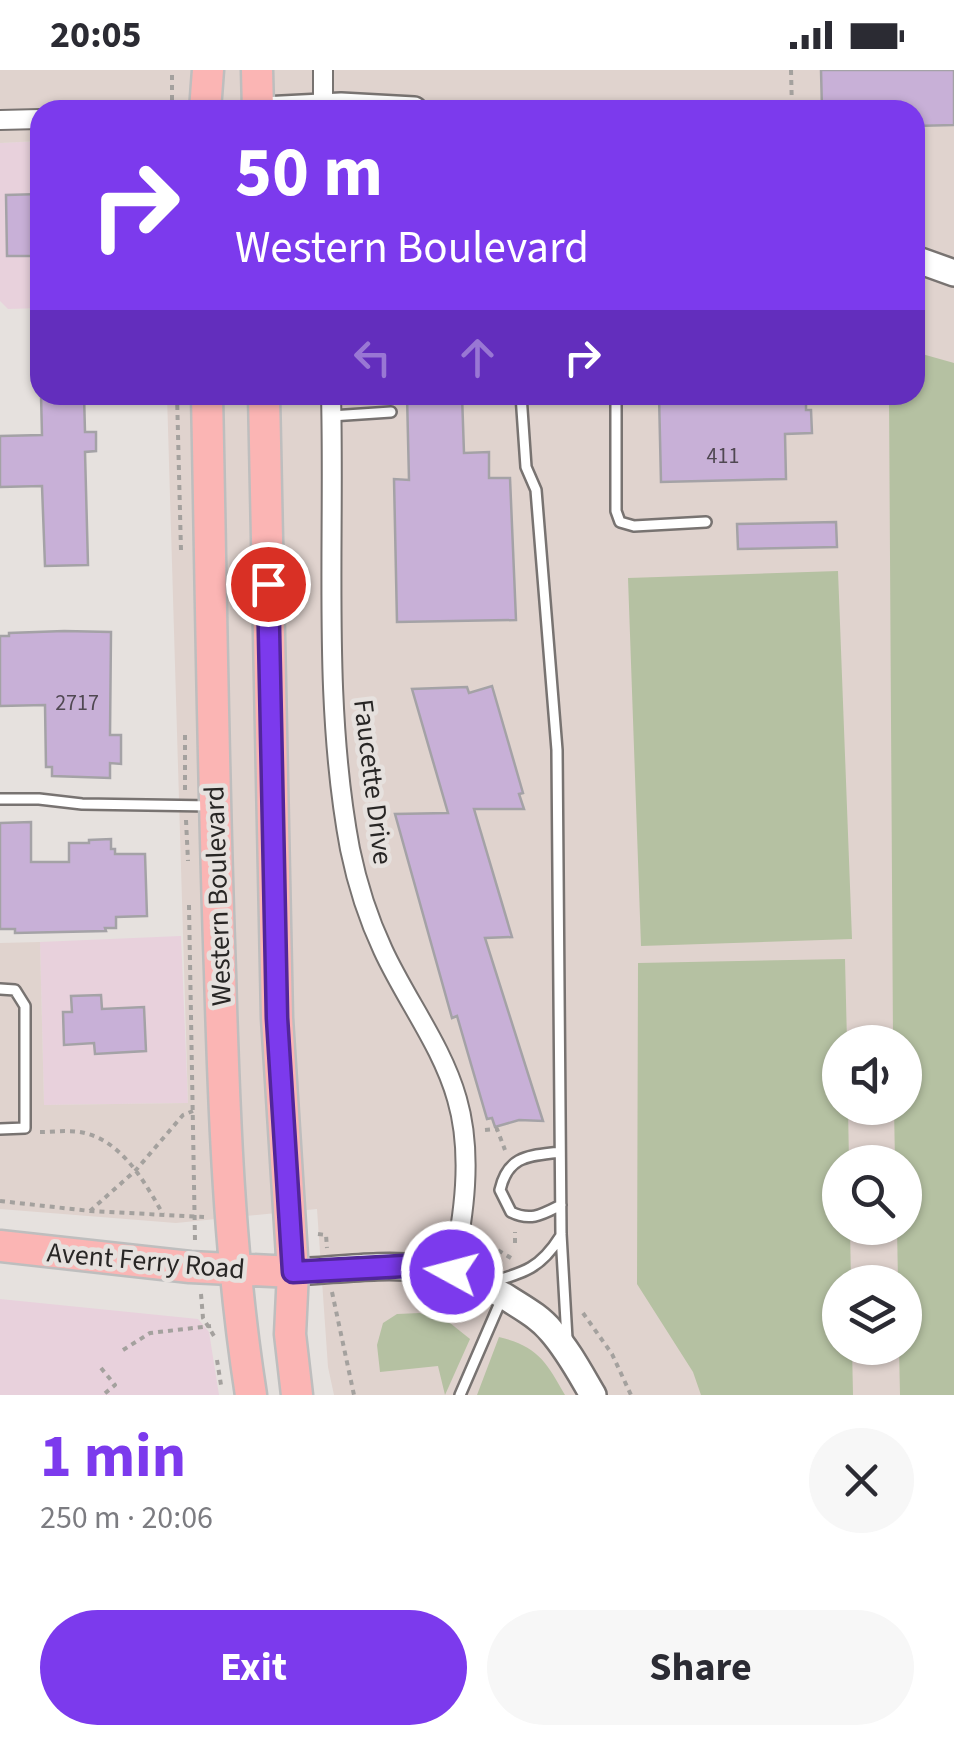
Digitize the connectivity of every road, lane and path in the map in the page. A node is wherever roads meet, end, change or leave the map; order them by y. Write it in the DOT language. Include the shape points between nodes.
graph roads {
  1 [pos="172,70"];
  2 [pos="208,70"];
  3 [pos="257,70"];
  4 [pos="323,70"];
  5 [pos="791,70"];
  6 [pos="172,100"];
  7 [pos="206,100"];
  8 [pos="259,100"];
  9 [pos="323,100"];
  10 [pos="792,100"];
  11 [pos="30,119"];
  12 [pos="0,120"];
  13 [pos="925,263"];
  14 [pos="954,273"];
  15 [pos="207,405"];
  16 [pos="264,405"];
  17 [pos="330,405"];
  18 [pos="523,405"];
  19 [pos="616,405"];
  20 [pos="391,412"];
  21 [pos="331,416"];
  22 [pos="706,522"];
  23 [pos="0,799"];
  24 [pos="214,806"];
  25 [pos="186,829"];
  26 [pos="188,864"];
  27 [pos="190,898"];
  28 [pos="0,989"];
  29 [pos="193,1111"];
  30 [pos="26,1128"];
  31 [pos="0,1129"];
  32 [pos="479,1131"];
  33 [pos="560,1152"];
  34 [pos="508,1154"];
  35 [pos="136,1170"];
  36 [pos="0,1201"];
  37 [pos="561,1205"];
  38 [pos="90,1211"];
  39 [pos="164,1215"];
  40 [pos="478,1228"];
  41 [pos="561,1234"];
  42 [pos="0,1246"];
  43 [pos="522,1264"];
  44 [pos="234,1270"];
  45 [pos="293,1272"];
  46 [pos="452,1272"];
  47 [pos="493,1290"];
  48 [pos="576,1304"];
  49 [pos="333,1308"];
  50 [pos="204,1318"];
  51 [pos="210,1326"];
  52 [pos="123,1350"];
  53 [pos="568,1352"];
  54 [pos="101,1368"];
  55 [pos="103,1395"];
  56 [pos="223,1395"];
  57 [pos="250,1395"];
  58 [pos="297,1395"];
  59 [pos="354,1395"];
  60 [pos="460,1395"];
  61 [pos="593,1395"];
  62 [pos="631,1395"];
  1 -- 6 [label="path"];
  2 -- 7 [label="main road"];
  3 -- 8 [label="main road"];
  4 -- 9 [label="street"];
  5 -- 10 [label="path"];
  11 -- 12 [label="street"];
  13 -- 14 [label="street"];
  15 -- 24 [label="main road, Western Boulevard"];
  16 -- 45 [label="main road, Western Boulevard" via="277,1018"];
  17 -- 21 [label="street, Faucette Drive"];
  18 -- 33 [label="lane" via="557,750"];
  19 -- 22 [label="lane" via="620,522"];
  20 -- 21 [label="lane"];
  21 -- 46 [label="street, Faucette Drive" via="334,712 344,809 370,919 457,1098 465,1151 462,1226"];
  23 -- 24 [label="lane"];
  24 -- 44 [label="main road, Western Boulevard"];
  25 -- 26 [label="path"];
  27 -- 29 [label="path"];
  28 -- 30 [label="lane" via="15,990 26,1006"];
  29 -- 35 [label="path" via="182,1115"];
  29 -- 39 [label="path" via="193,1215"];
  30 -- 31 [label="lane"];
  30 -- 35 [label="path" via="90,1135"];
  32 -- 34 [label="path" via="497,1129"];
  33 -- 37 [label="lane"];
  33 -- 37 [label="lane" via="515,1162 500,1190 511,1212 526,1218"];
  35 -- 38 [label="path"];
  35 -- 39 [label="path"];
  36 -- 38 [label="path"];
  37 -- 41 [label="lane"];
  38 -- 39 [label="path"];
  40 -- 43 [label="path" via="482,1243"];
  41 -- 47 [label="lane" via="547,1257"];
  41 -- 53 [label="lane"];
  42 -- 44 [label="main road, Avent Ferry Road"];
  44 -- 45 [label="main road, Avent Ferry Road"];
  44 -- 57 [label="main road, Western Boulevard"];
  45 -- 46 [label="street" via="404,1266"];
  45 -- 58 [label="main road, Western Boulevard" via="290,1334"];
  46 -- 47 [label="street"];
  47 -- 53 [label="street" via="549,1328"];
  47 -- 60 [label="lane"];
  48 -- 62 [label="path"];
  49 -- 59 [label="path"];
  50 -- 51 [label="path"];
  51 -- 52 [label="path" via="150,1333"];
  51 -- 56 [label="path"];
  53 -- 61 [label="street"];
  54 -- 55 [label="path" via="115,1385"];
}
